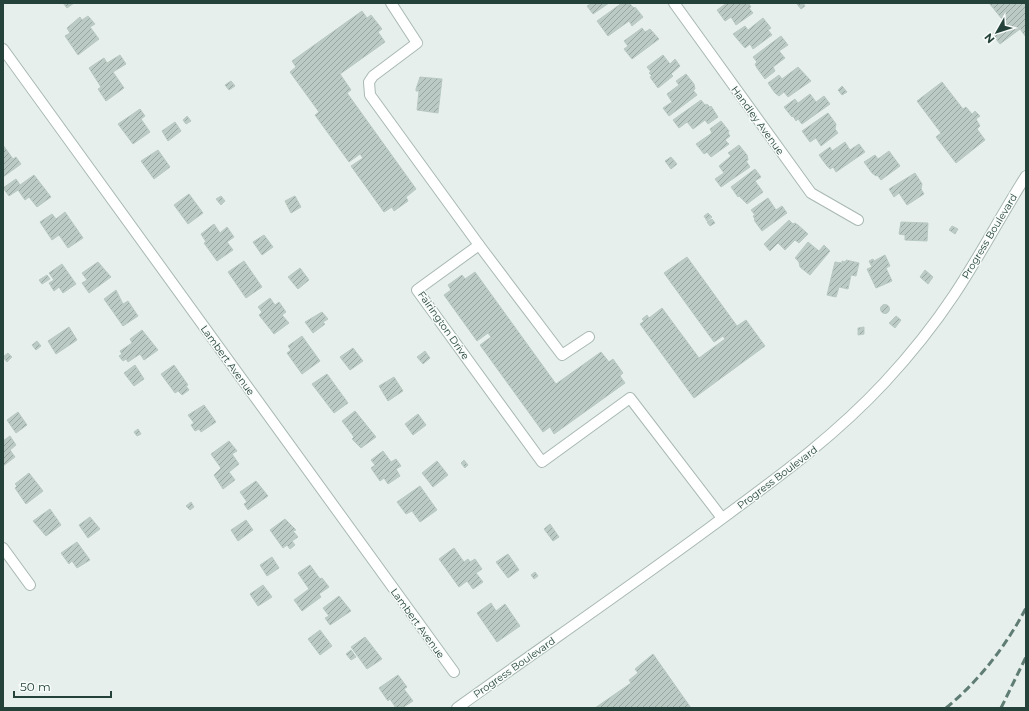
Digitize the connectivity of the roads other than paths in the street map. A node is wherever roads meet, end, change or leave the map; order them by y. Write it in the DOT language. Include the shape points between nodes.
graph roads {
  1 [pos="391,3"];
  2 [pos="674,3"];
  3 [pos="3,49"];
  4 [pos="1026,176"];
  5 [pos="858,220"];
  6 [pos="479,245"];
  7 [pos="589,337"];
  8 [pos="722,518"];
  9 [pos="3,548"];
  10 [pos="30,585"];
  11 [pos="454,672"];
  12 [pos="457,708"];
  1 -- 6 [label="street" via="418,43 373,76 369,82 370,95"];
  2 -- 5 [label="street, Handley Avenue" via="811,193"];
  3 -- 11 [label="street, Lambert Avenue"];
  4 -- 8 [label="street, Progress Boulevard" via="954,296 886,380 847,421 808,455"];
  6 -- 7 [label="street" via="562,355"];
  6 -- 8 [label="street, Fairington Drive" via="417,290 542,462 630,398"];
  8 -- 12 [label="street, Progress Boulevard" via="620,594"];
  9 -- 10 [label="street"];
}
